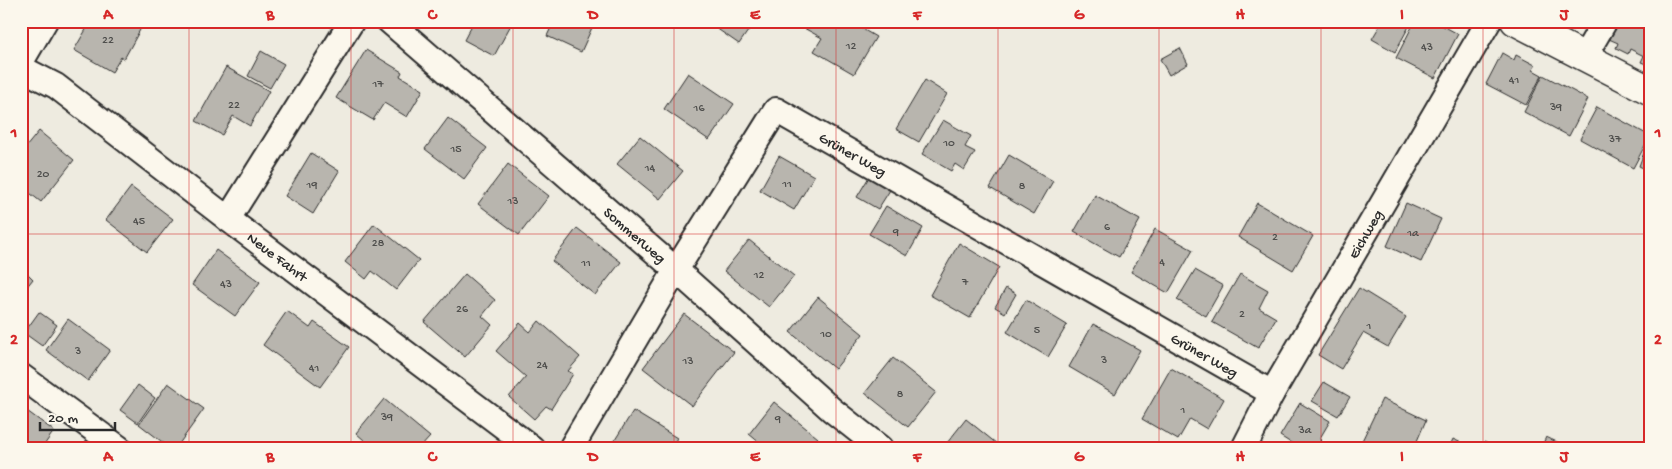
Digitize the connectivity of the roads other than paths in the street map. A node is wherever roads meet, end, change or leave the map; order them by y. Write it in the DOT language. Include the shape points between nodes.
graph roads {
  1 [pos="45,21"];
  2 [pos="352,21"];
  3 [pos="390,21"];
  4 [pos="1489,21"];
  5 [pos="1515,21"];
  6 [pos="1605,21"];
  7 [pos="1584,57"];
  8 [pos="21,62"];
  9 [pos="21,68"];
  10 [pos="1651,91"];
  11 [pos="228,219"];
  12 [pos="676,270"];
  13 [pos="21,376"];
  14 [pos="1272,393"];
  15 [pos="119,448"];
  16 [pos="532,448"];
  17 [pos="571,448"];
  18 [pos="880,448"];
  19 [pos="1244,448"];
  1 -- 8 [label="street"];
  2 -- 11 [label="street"];
  3 -- 12 [label="street, Sommerweg"];
  4 -- 14 [label="street, Eichweg"];
  5 -- 7 [label="main road"];
  6 -- 7 [label="street"];
  7 -- 10 [label="main road"];
  9 -- 11 [label="street, Neue Fahrt" via="56,86"];
  11 -- 16 [label="street, Neue Fahrt"];
  12 -- 14 [label="street, Grüner Weg" via="776,110"];
  12 -- 17 [label="street, Grüner Weg"];
  12 -- 18 [label="street, Sommerweg" via="832,410"];
  13 -- 15 [label="street"];
  14 -- 19 [label="street, Eichweg"];
}
